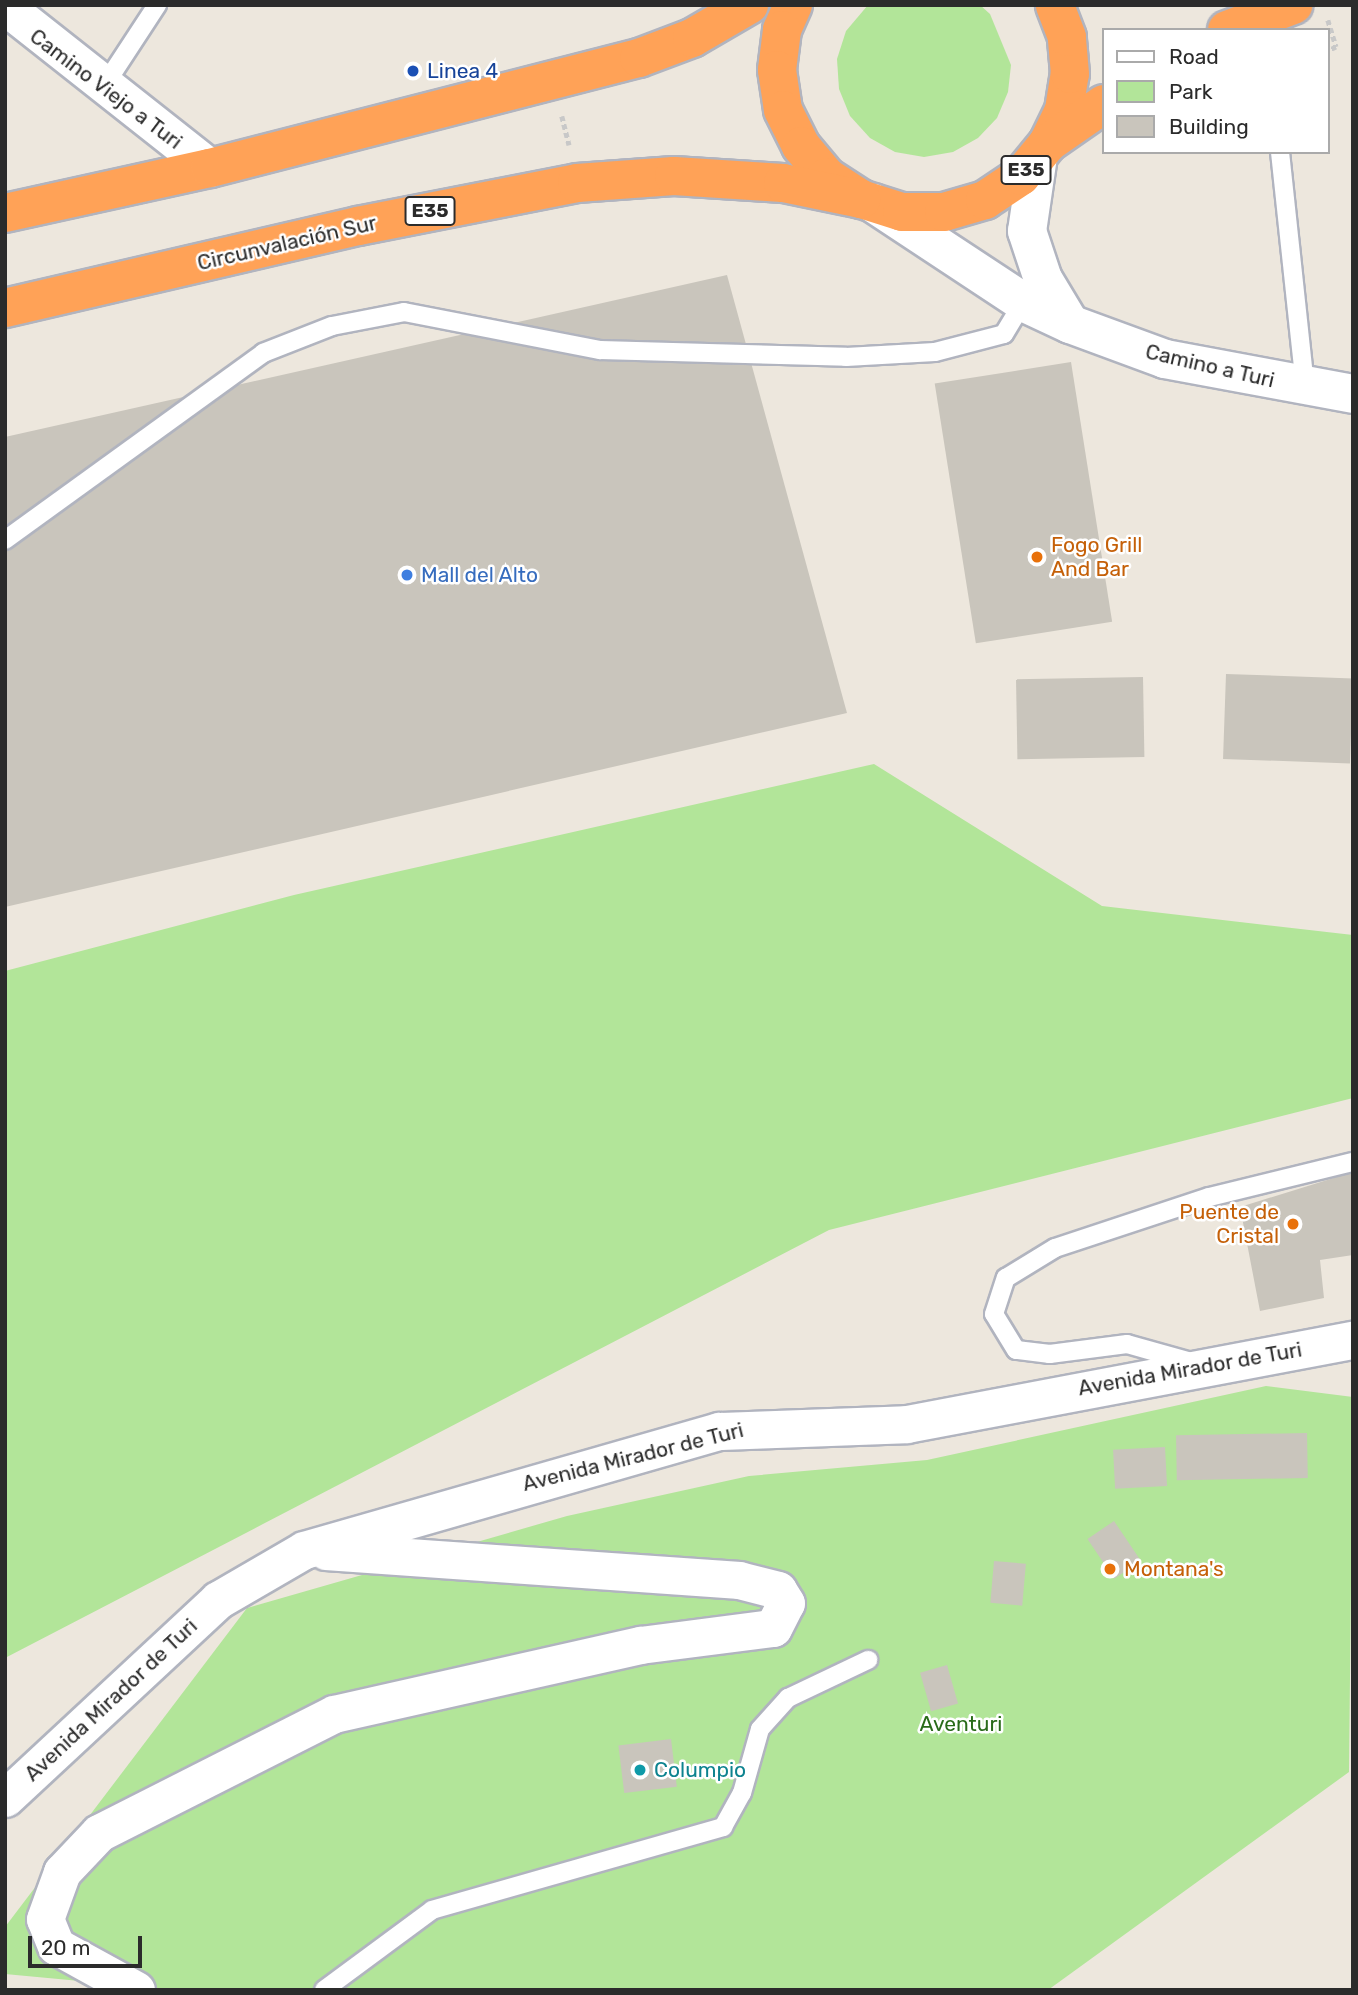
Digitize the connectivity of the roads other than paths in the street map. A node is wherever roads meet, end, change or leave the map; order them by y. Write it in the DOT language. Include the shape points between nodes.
graph roads {
  1 [pos="158,5"];
  2 [pos="750,5"];
  3 [pos="793,5"];
  4 [pos="1055,5"];
  5 [pos="5,6"];
  6 [pos="1310,10"];
  7 [pos="1235,28"];
  8 [pos="104,86"];
  9 [pos="1102,106"];
  10 [pos="1043,150"];
  11 [pos="1280,154"];
  12 [pos="210,168"];
  13 [pos="867,201"];
  14 [pos="5,213"];
  15 [pos="1023,302"];
  16 [pos="5,308"];
  17 [pos="1070,324"];
  18 [pos="1305,387"];
  19 [pos="1353,394"];
  20 [pos="5,540"];
  21 [pos="1353,1162"];
  22 [pos="1353,1340"];
  23 [pos="1204,1365"];
  24 [pos="304,1550"];
  25 [pos="868,1660"];
  26 [pos="5,1798"];
  27 [pos="136,1990"];
  28 [pos="324,1990"];
  1 -- 8 [label="lane"];
  2 -- 12 [label="highway" via="692,37 554,81"];
  3 -- 13 [label="highway, E35" via="782,30 778,70 783,110 801,146 827,177"];
  4 -- 10 [label="highway, E35" via="1067,37 1070,74 1064,110"];
  5 -- 8 [label="street, Camino Viejo a Turi"];
  6 -- 7 [label="highway"];
  8 -- 12 [label="street, Camino Viejo a Turi"];
  9 -- 10 [label="highway, E35"];
  10 -- 13 [label="highway, E35" via="1021,176 985,200 944,212 902,212"];
  10 -- 17 [label="main road" via="1027,231 1043,279"];
  11 -- 18 [label="lane"];
  12 -- 14 [label="highway"];
  13 -- 15 [label="main road, Camino a Turi"];
  13 -- 16 [label="highway, Circunvalación Sur / E35" via="783,183 674,176 577,183 358,226"];
  15 -- 17 [label="main road, Camino a Turi"];
  15 -- 20 [label="lane" via="1004,334 935,352 846,356 600,350 404,312 332,326 263,353"];
  17 -- 18 [label="main road, Camino a Turi" via="1165,359"];
  18 -- 19 [label="main road, Camino a Turi"];
  21 -- 23 [label="lane" via="1209,1197 1055,1248 1006,1279 993,1314 1016,1350 1050,1354 1127,1344"];
  22 -- 23 [label="street, Avenida Mirador de Turi"];
  23 -- 24 [label="street, Avenida Mirador de Turi" via="907,1424 719,1431"];
  24 -- 26 [label="street, Avenida Mirador de Turi" via="218,1600"];
  24 -- 27 [label="street" via="739,1580 778,1590 786,1603 773,1628 640,1645 334,1714 99,1833 62,1872 45,1919 56,1946"];
  25 -- 28 [label="lane" via="788,1698 760,1729 742,1793 723,1827 432,1909"];
}
